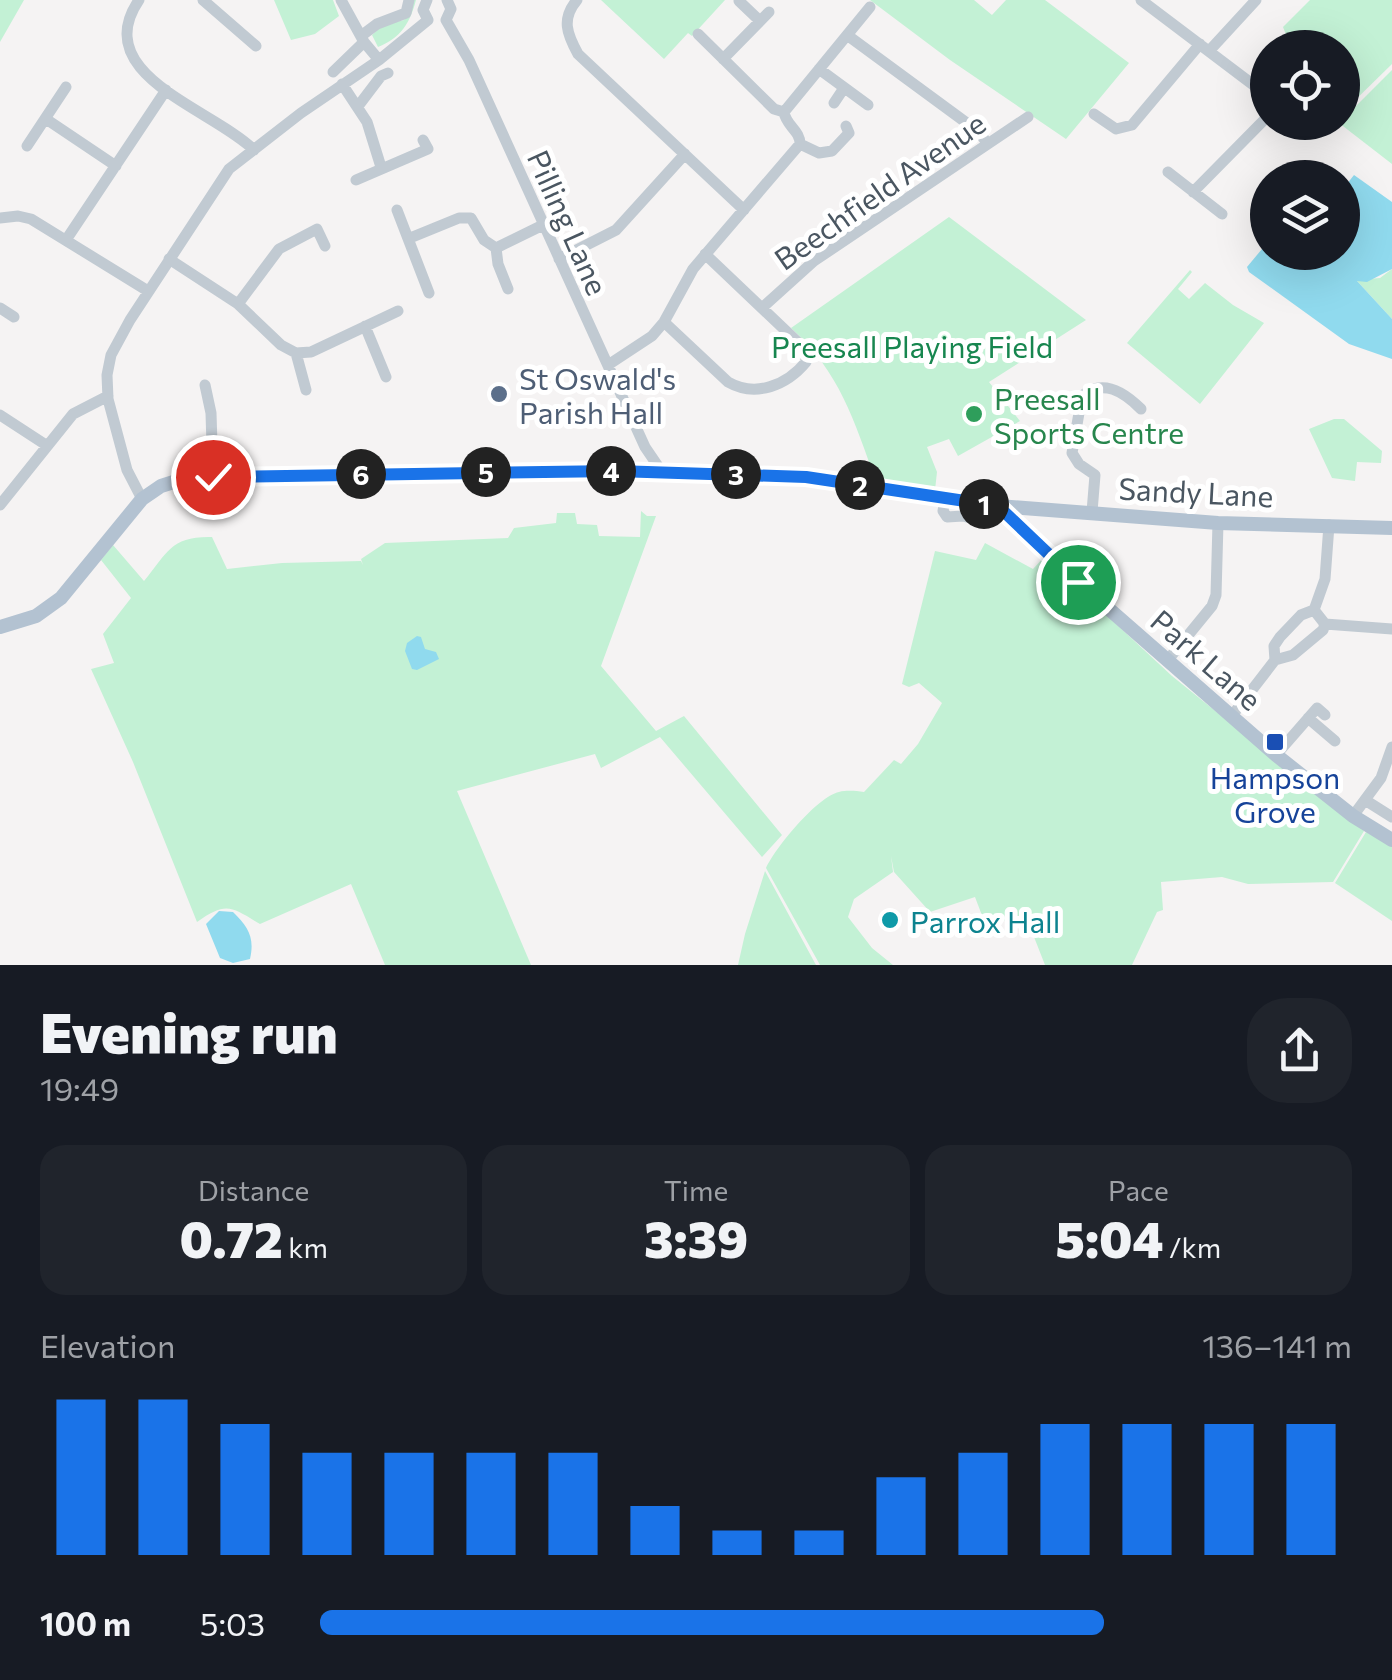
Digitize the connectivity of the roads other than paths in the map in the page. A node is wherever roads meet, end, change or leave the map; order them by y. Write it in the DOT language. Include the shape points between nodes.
graph roads {
  1 [pos="139,0"];
  2 [pos="203,0"];
  3 [pos="340,0"];
  4 [pos="409,0"];
  5 [pos="427,0"];
  6 [pos="576,0"];
  7 [pos="1141,0"];
  8 [pos="1256,0"];
  9 [pos="448,1"];
  10 [pos="739,1"];
  11 [pos="870,7"];
  12 [pos="428,20"];
  13 [pos="446,20"];
  14 [pos="698,34"];
  15 [pos="847,35"];
  16 [pos="362,38"];
  17 [pos="708,44"];
  18 [pos="257,46"];
  19 [pos="1205,47"];
  20 [pos="696,53"];
  21 [pos="723,59"];
  22 [pos="379,60"];
  23 [pos="818,68"];
  24 [pos="333,72"];
  25 [pos="388,73"];
  26 [pos="1250,82"];
  27 [pos="342,84"];
  28 [pos="66,87"];
  29 [pos="844,88"];
  30 [pos="166,90"];
  31 [pos="834,103"];
  32 [pos="359,105"];
  33 [pos="868,105"];
  34 [pos="784,112"];
  35 [pos="1094,114"];
  36 [pos="1028,116"];
  37 [pos="46,119"];
  38 [pos="846,126"];
  39 [pos="1250,134"];
  40 [pos="988,143"];
  41 [pos="800,144"];
  42 [pos="27,146"];
  43 [pos="429,147"];
  44 [pos="254,150"];
  45 [pos="684,154"];
  46 [pos="116,166"];
  47 [pos="381,167"];
  48 [pos="1168,172"];
  49 [pos="356,180"];
  50 [pos="1194,192"];
  51 [pos="397,210"];
  52 [pos="744,210"];
  53 [pos="1222,214"];
  54 [pos="0,218"];
  55 [pos="543,225"];
  56 [pos="410,238"];
  57 [pos="66,240"];
  58 [pos="325,246"];
  59 [pos="496,248"];
  60 [pos="705,254"];
  61 [pos="169,259"];
  62 [pos="558,259"];
  63 [pos="508,290"];
  64 [pos="148,291"];
  65 [pos="429,293"];
  66 [pos="238,304"];
  67 [pos="762,307"];
  68 [pos="0,308"];
  69 [pos="398,311"];
  70 [pos="14,318"];
  71 [pos="664,322"];
  72 [pos="365,326"];
  73 [pos="296,353"];
  74 [pos="608,366"];
  75 [pos="386,376"];
  76 [pos="204,385"];
  77 [pos="306,390"];
  78 [pos="108,396"];
  79 [pos="1141,409"];
  80 [pos="0,415"];
  81 [pos="46,445"];
  82 [pos="645,447"];
  83 [pos="634,472"];
  84 [pos="658,472"];
  85 [pos="213,477"];
  86 [pos="142,499"];
  87 [pos="945,500"];
  88 [pos="0,505"];
  89 [pos="998,506"];
  90 [pos="1028,508"];
  91 [pos="1092,512"];
  92 [pos="985,522"];
  93 [pos="1218,523"];
  94 [pos="1329,525"];
  95 [pos="1392,528"];
  96 [pos="1022,530"];
  97 [pos="1314,610"];
  98 [pos="1325,624"];
  99 [pos="0,628"];
  100 [pos="1392,629"];
  101 [pos="1275,660"];
  102 [pos="1167,661"];
  103 [pos="1325,714"];
  104 [pos="1231,716"];
  105 [pos="1308,718"];
  106 [pos="1335,741"];
  107 [pos="1392,748"];
  108 [pos="1276,755"];
  109 [pos="1365,800"];
  110 [pos="1353,816"];
  111 [pos="1392,817"];
  112 [pos="1392,840"];
  1 -- 30 [label="street" via="130,15 128,47 142,74"];
  2 -- 18 [label="street"];
  3 -- 16 [label="street"];
  4 -- 16 [label="street" via="406,13"];
  5 -- 12 [label="street"];
  6 -- 45 [label="street" via="566,32 578,54"];
  7 -- 19 [label="street"];
  8 -- 19 [label="street"];
  9 -- 13 [label="street"];
  10 -- 21 [label="street" via="764,17"];
  11 -- 15 [label="street"];
  12 -- 13 [label="street"];
  12 -- 22 [label="street"];
  13 -- 55 [label="street, Pilling Lane"];
  14 -- 17 [label="street"];
  15 -- 23 [label="street"];
  15 -- 40 [label="street"];
  16 -- 22 [label="street"];
  16 -- 24 [label="street"];
  17 -- 20 [label="street"];
  17 -- 21 [label="street"];
  19 -- 26 [label="street"];
  19 -- 35 [label="street" via="1132,125 1116,130"];
  21 -- 34 [label="street"];
  22 -- 27 [label="street"];
  23 -- 29 [label="street"];
  23 -- 34 [label="street"];
  25 -- 32 [label="street"];
  27 -- 32 [label="street"];
  27 -- 44 [label="street"];
  28 -- 37 [label="street"];
  29 -- 31 [label="street"];
  29 -- 33 [label="street"];
  30 -- 44 [label="street"];
  30 -- 46 [label="street"];
  32 -- 47 [label="street"];
  34 -- 41 [label="street"];
  36 -- 40 [label="street, Beechfield Avenue"];
  37 -- 42 [label="street"];
  37 -- 46 [label="street"];
  38 -- 41 [label="street" via="849,133 826,153"];
  39 -- 50 [label="street"];
  40 -- 67 [label="street, Beechfield Avenue" via="814,261"];
  41 -- 52 [label="street"];
  43 -- 47 [label="street"];
  44 -- 61 [label="street" via="229,168"];
  45 -- 52 [label="street"];
  45 -- 62 [label="street" via="616,230"];
  46 -- 57 [label="street"];
  47 -- 49 [label="street"];
  48 -- 50 [label="street"];
  50 -- 53 [label="street"];
  51 -- 56 [label="street"];
  52 -- 60 [label="street"];
  54 -- 57 [label="street" via="31,219"];
  55 -- 59 [label="street"];
  55 -- 62 [label="street, Pilling Lane"];
  56 -- 59 [label="street" via="466,217"];
  56 -- 65 [label="street"];
  57 -- 64 [label="street"];
  58 -- 66 [label="street" via="316,225 279,249"];
  59 -- 63 [label="street"];
  60 -- 67 [label="street"];
  60 -- 71 [label="street"];
  61 -- 64 [label="street"];
  61 -- 66 [label="street"];
  62 -- 74 [label="street, Pilling Lane"];
  64 -- 78 [label="street" via="111,355"];
  66 -- 73 [label="street"];
  67 -- 71 [label="street" via="808,357 803,368 766,388 728,382"];
  68 -- 70 [label="street"];
  69 -- 72 [label="street"];
  71 -- 74 [label="street"];
  72 -- 73 [label="street"];
  72 -- 75 [label="street"];
  73 -- 77 [label="street"];
  74 -- 82 [label="street, Pilling Lane"];
  76 -- 85 [label="street" via="212,413"];
  78 -- 81 [label="street" via="73,414"];
  78 -- 86 [label="street" via="127,470"];
  79 -- 91 [label="street" via="1110,388 1082,396 1072,449 1095,476"];
  80 -- 81 [label="street"];
  81 -- 88 [label="street"];
  82 -- 83 [label="street"];
  82 -- 84 [label="street, Pilling Lane"];
  83 -- 84 [label="main road, Sandy Lane"];
  83 -- 85 [label="main road, Sandy Lane"];
  84 -- 87 [label="main road, Sandy Lane" via="806,477"];
  85 -- 86 [label="main road, Sandy Lane" via="183,479"];
  86 -- 99 [label="main road" via="62,598"];
  87 -- 89 [label="main road, Sandy Lane"];
  87 -- 92 [label="street" via="944,515"];
  89 -- 90 [label="main road, Sandy Lane"];
  89 -- 96 [label="main road, Park Lane"];
  90 -- 91 [label="main road, Sandy Lane"];
  90 -- 96 [label="main road"];
  91 -- 93 [label="main road, Sandy Lane"];
  93 -- 94 [label="main road, Sandy Lane"];
  93 -- 102 [label="street" via="1212,606"];
  94 -- 95 [label="main road, Sandy Lane"];
  94 -- 97 [label="street" via="1325,579"];
  96 -- 102 [label="main road, Park Lane"];
  97 -- 98 [label="street"];
  97 -- 101 [label="street" via="1280,638"];
  98 -- 100 [label="street"];
  98 -- 101 [label="street" via="1302,649"];
  101 -- 104 [label="street"];
  102 -- 104 [label="main road, Park Lane"];
  103 -- 105 [label="street" via="1317,708"];
  104 -- 108 [label="main road, Park Lane"];
  105 -- 106 [label="street"];
  105 -- 108 [label="street"];
  107 -- 109 [label="street"];
  108 -- 110 [label="main road, Park Lane"];
  109 -- 110 [label="street"];
  109 -- 111 [label="street"];
  110 -- 112 [label="main road, Park Lane"];
}
